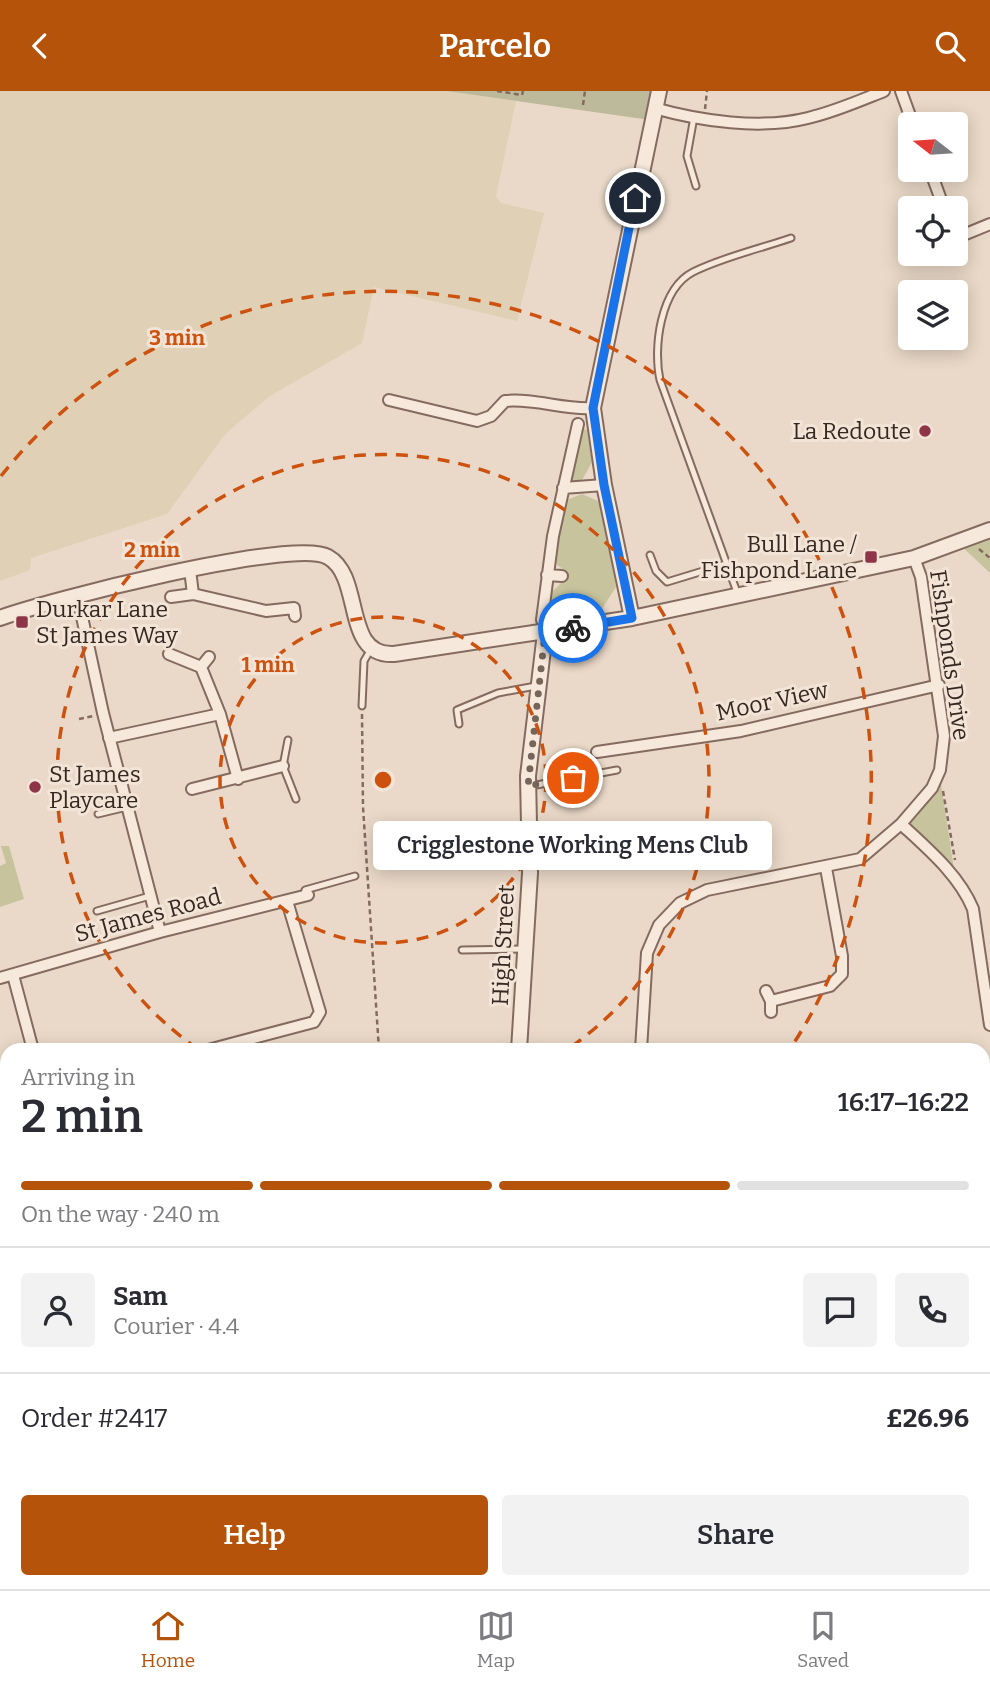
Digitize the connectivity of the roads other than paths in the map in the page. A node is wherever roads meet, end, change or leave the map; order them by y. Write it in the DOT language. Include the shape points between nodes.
graph roads {
  1 [pos="659,91"];
  2 [pos="884,91"];
  3 [pos="901,91"];
  4 [pos="654,108"];
  5 [pos="909,112"];
  6 [pos="699,117"];
  7 [pos="696,186"];
  8 [pos="990,224"];
  9 [pos="968,233"];
  10 [pos="791,238"];
  11 [pos="440,398"];
  12 [pos="389,400"];
  13 [pos="593,408"];
  14 [pos="437,412"];
  15 [pos="578,423"];
  16 [pos="604,485"];
  17 [pos="563,488"];
  18 [pos="990,530"];
  19 [pos="650,555"];
  20 [pos="914,558"];
  21 [pos="726,564"];
  22 [pos="190,570"];
  23 [pos="547,575"];
  24 [pos="562,576"];
  25 [pos="77,594"];
  26 [pos="193,594"];
  27 [pos="739,595"];
  28 [pos="171,597"];
  29 [pos="295,616"];
  30 [pos="0,618"];
  31 [pos="632,618"];
  32 [pos="544,627"];
  33 [pos="371,649"];
  34 [pos="169,654"];
  35 [pos="209,657"];
  36 [pos="201,667"];
  37 [pos="939,685"];
  38 [pos="540,686"];
  39 [pos="362,706"];
  40 [pos="220,714"];
  41 [pos="459,724"];
  42 [pos="609,737"];
  43 [pos="109,738"];
  44 [pos="288,740"];
  45 [pos="613,750"];
  46 [pos="597,752"];
  47 [pos="283,766"];
  48 [pos="617,770"];
  49 [pos="238,779"];
  50 [pos="528,786"];
  51 [pos="192,789"];
  52 [pos="296,799"];
  53 [pos="127,807"];
  54 [pos="99,814"];
  55 [pos="901,824"];
  56 [pos="630,839"];
  57 [pos="530,854"];
  58 [pos="826,868"];
  59 [pos="355,876"];
  60 [pos="150,896"];
  61 [pos="305,896"];
  62 [pos="288,901"];
  63 [pos="97,911"];
  64 [pos="160,932"];
  65 [pos="527,949"];
  66 [pos="462,950"];
  67 [pos="13,975"];
  68 [pos="0,978"];
  69 [pos="769,1001"];
  70 [pos="990,1025"];
  71 [pos="31,1043"];
  72 [pos="234,1043"];
  73 [pos="520,1043"];
  74 [pos="641,1043"];
  1 -- 4 [label="street"];
  2 -- 6 [label="street" via="806,119 779,122"];
  3 -- 5 [label="street"];
  4 -- 6 [label="street"];
  4 -- 13 [label="street"];
  6 -- 7 [label="lane" via="687,156"];
  8 -- 9 [label="street"];
  10 -- 21 [label="lane" via="691,273 677,286 656,341 660,380"];
  11 -- 14 [label="street"];
  12 -- 14 [label="street"];
  13 -- 14 [label="street" via="571,410 506,401 491,416 477,421"];
  13 -- 16 [label="street"];
  15 -- 17 [label="street"];
  16 -- 17 [label="street"];
  16 -- 31 [label="street"];
  17 -- 23 [label="street"];
  18 -- 20 [label="street"];
  19 -- 21 [label="lane" via="667,582"];
  20 -- 27 [label="street"];
  20 -- 37 [label="street, Fishponds Drive"];
  21 -- 27 [label="lane"];
  22 -- 25 [label="street"];
  22 -- 26 [label="street"];
  22 -- 33 [label="street" via="294,552 329,557 342,571 360,632"];
  23 -- 24 [label="street"];
  23 -- 32 [label="street"];
  25 -- 30 [label="street"];
  25 -- 43 [label="street"];
  26 -- 28 [label="street"];
  26 -- 29 [label="street" via="266,611 294,608"];
  27 -- 31 [label="street"];
  31 -- 32 [label="street"];
  32 -- 33 [label="street" via="394,654"];
  32 -- 38 [label="street, High Street"];
  33 -- 39 [label="lane" via="364,661"];
  34 -- 36 [label="street"];
  35 -- 36 [label="street"];
  36 -- 40 [label="street"];
  37 -- 45 [label="street, Moor View" via="741,731"];
  37 -- 55 [label="street, Fishponds Drive" via="944,736 940,770 932,788"];
  38 -- 41 [label="lane" via="498,693 457,710"];
  38 -- 50 [label="street, High Street"];
  40 -- 43 [label="street"];
  40 -- 49 [label="street"];
  42 -- 45 [label="street"];
  43 -- 53 [label="street"];
  44 -- 47 [label="lane"];
  45 -- 46 [label="street, Moor View"];
  47 -- 49 [label="street"];
  47 -- 52 [label="lane"];
  48 -- 50 [label="lane"];
  49 -- 51 [label="street"];
  50 -- 57 [label="street, High Street"];
  53 -- 54 [label="lane"];
  53 -- 60 [label="street"];
  55 -- 58 [label="street, Fishponds Drive" via="860,859"];
  55 -- 70 [label="street" via="958,883 973,909"];
  56 -- 57 [label="lane" via="579,852"];
  57 -- 65 [label="street, High Street"];
  58 -- 69 [label="street" via="842,974 830,986"];
  58 -- 74 [label="street, Fishponds Drive" via="707,890 669,913 647,953"];
  59 -- 61 [label="lane" via="305,890"];
  60 -- 63 [label="lane"];
  60 -- 64 [label="street"];
  61 -- 62 [label="street, St James Road"];
  62 -- 64 [label="street, St James Road"];
  62 -- 72 [label="street" via="320,1012 313,1022"];
  64 -- 67 [label="street, St James Road"];
  65 -- 66 [label="lane"];
  65 -- 73 [label="street, High Street"];
  67 -- 68 [label="street, St James Road"];
  67 -- 71 [label="street"];
}
